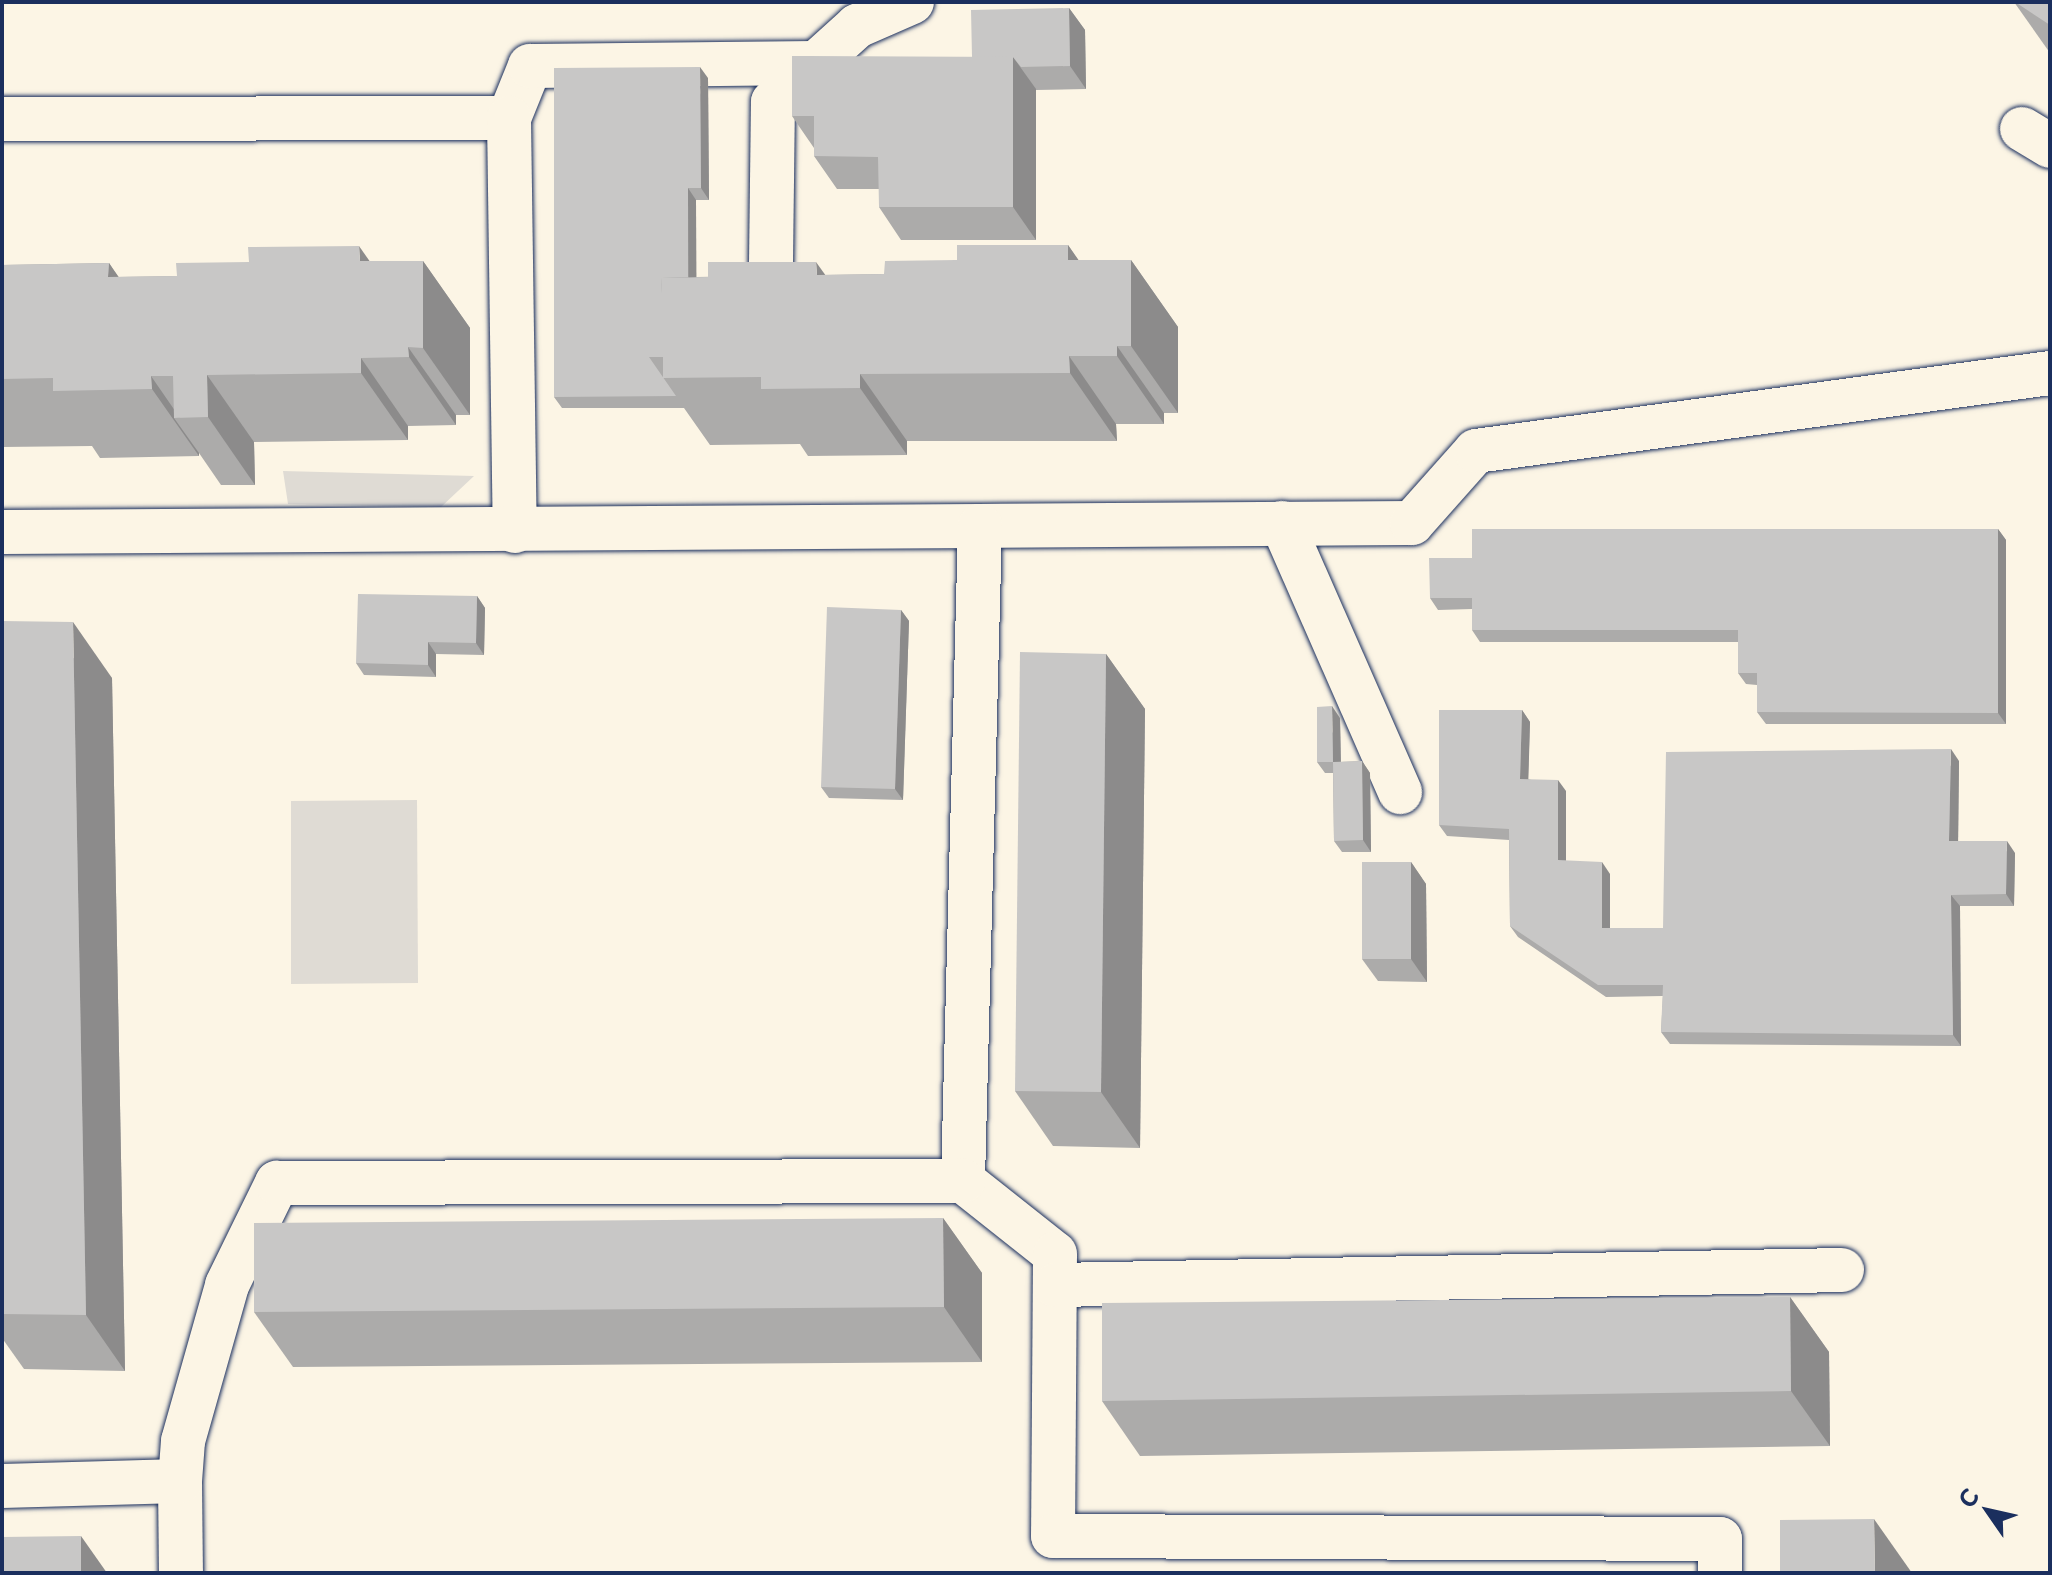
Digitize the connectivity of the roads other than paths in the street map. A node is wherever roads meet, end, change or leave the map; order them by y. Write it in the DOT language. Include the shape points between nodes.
graph roads {
  1 [pos="912,2"];
  2 [pos="816,63"];
  3 [pos="509,118"];
  4 [pos="2,119"];
  5 [pos="771,263"];
  6 [pos="2050,373"];
  7 [pos="1282,523"];
  8 [pos="980,526"];
  9 [pos="515,531"];
  10 [pos="2,532"];
  11 [pos="1400,792"];
  12 [pos="963,1181"];
  13 [pos="1842,1270"];
  14 [pos="1055,1285"];
  15 [pos="180,1481"];
  16 [pos="2,1486"];
  17 [pos="181,1573"];
  18 [pos="1720,1573"];
  1 -- 2 [label="street" via="857,26"];
  2 -- 3 [label="street" via="530,66"];
  2 -- 5 [label="street" via="773,102"];
  3 -- 4 [label="street"];
  3 -- 9 [label="street"];
  6 -- 7 [label="street" via="1476,451 1412,523"];
  7 -- 8 [label="street"];
  7 -- 11 [label="street"];
  8 -- 9 [label="street"];
  8 -- 12 [label="street"];
  9 -- 10 [label="street"];
  12 -- 14 [label="street" via="1055,1254"];
  12 -- 15 [label="street" via="277,1183 227,1285 183,1441"];
  13 -- 14 [label="street"];
  14 -- 18 [label="street" via="1053,1536 1720,1539"];
  15 -- 16 [label="street"];
  15 -- 17 [label="street"];
}
